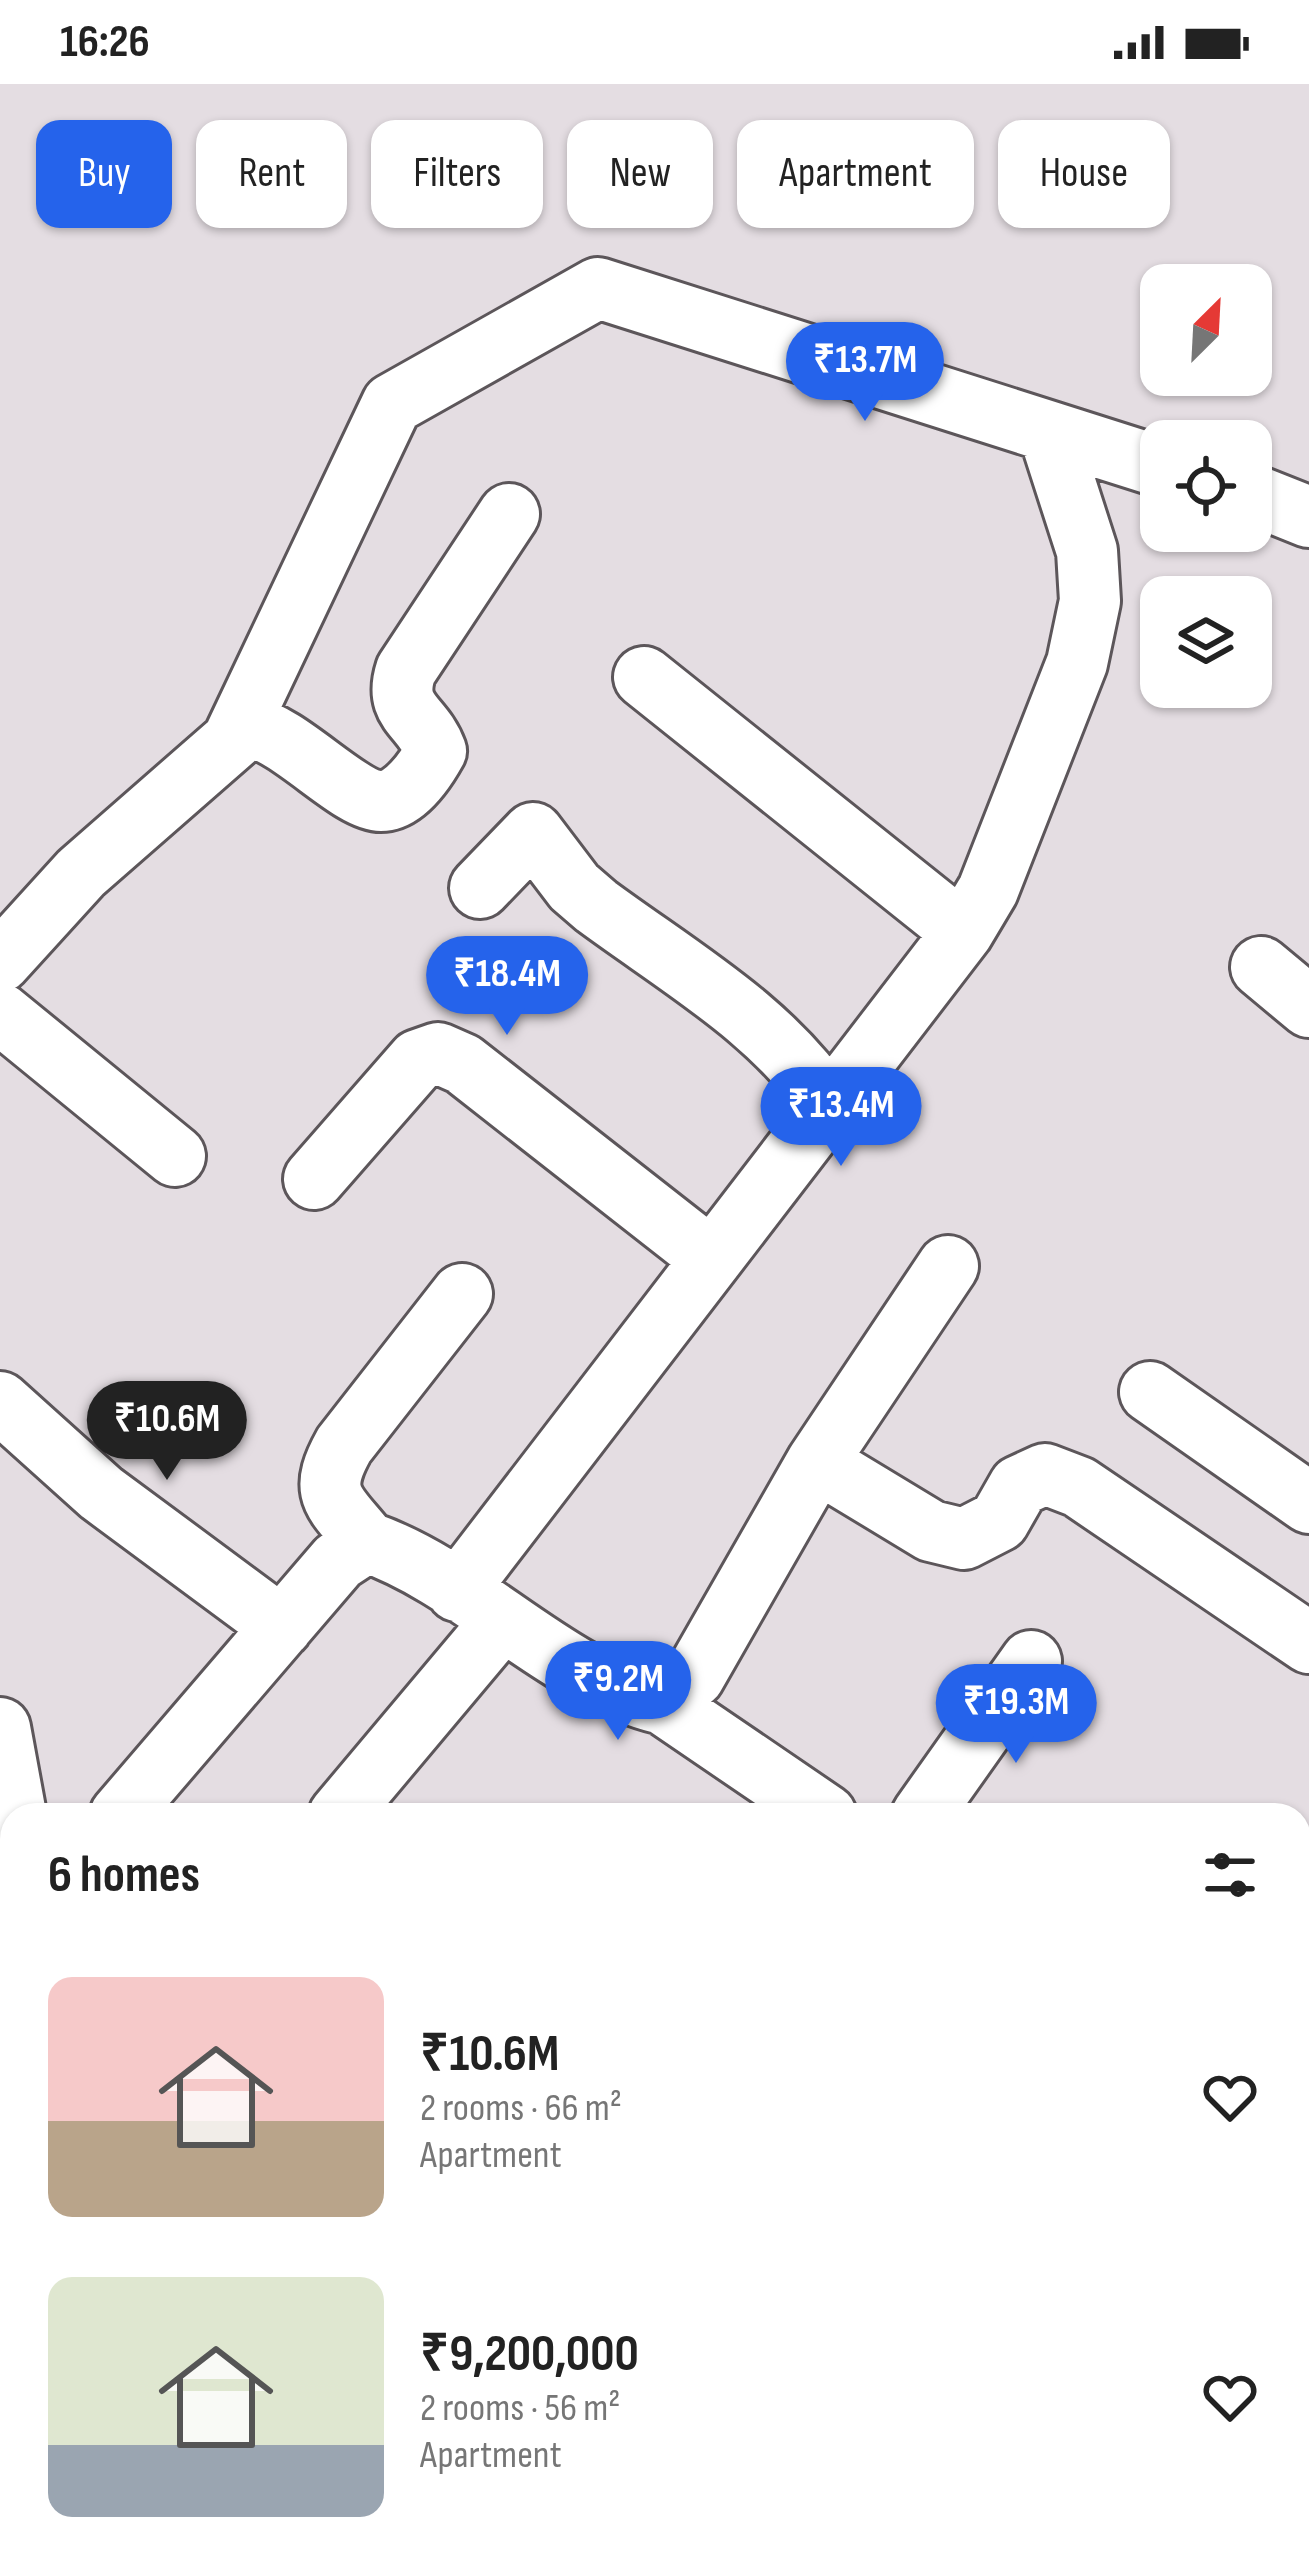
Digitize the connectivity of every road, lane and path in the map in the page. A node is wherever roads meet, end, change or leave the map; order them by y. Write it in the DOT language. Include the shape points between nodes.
graph roads {
  1 [pos="1049,433"];
  2 [pos="1140,461"];
  3 [pos="1272,502"];
  4 [pos="509,514"];
  5 [pos="1309,517"];
  6 [pos="644,677"];
  7 [pos="235,735"];
  8 [pos="480,888"];
  9 [pos="963,932"];
  10 [pos="0,962"];
  11 [pos="1261,967"];
  12 [pos="1309,1007"];
  13 [pos="0,1012"];
  14 [pos="829,1106"];
  15 [pos="175,1156"];
  16 [pos="314,1179"];
  17 [pos="712,1259"];
  18 [pos="948,1266"];
  19 [pos="462,1294"];
  20 [pos="1150,1392"];
  21 [pos="0,1402"];
  22 [pos="817,1462"];
  23 [pos="1309,1503"];
  24 [pos="367,1542"];
  25 [pos="480,1606"];
  26 [pos="281,1627"];
  27 [pos="1309,1642"];
  28 [pos="1030,1661"];
  29 [pos="663,1704"];
  30 [pos="0,1728"];
  31 [pos="10,1803"];
  32 [pos="130,1803"];
  33 [pos="347,1803"];
  34 [pos="808,1803"];
  35 [pos="930,1803"];
  1 -- 2 [label="street"];
  1 -- 7 [label="street" via="598,288 392,404"];
  1 -- 9 [label="street" via="1087,551 1090,601 1077,663 988,890"];
  3 -- 5 [label="street"];
  4 -- 7 [label="street" via="406,670 406,709 436,751 396,798 379,802 359,792 270,730 249,726"];
  6 -- 9 [label="street"];
  7 -- 10 [label="street" via="82,873"];
  8 -- 14 [label="street" via="532,832 585,897 777,1040"];
  9 -- 14 [label="street"];
  11 -- 12 [label="street"];
  13 -- 15 [label="street"];
  14 -- 17 [label="street"];
  16 -- 17 [label="street" via="418,1060 438,1053 463,1064"];
  17 -- 25 [label="street"];
  18 -- 22 [label="street"];
  19 -- 24 [label="street" via="329,1470 330,1496"];
  20 -- 23 [label="street"];
  21 -- 26 [label="street" via="101,1493"];
  22 -- 27 [label="street" via="932,1531 964,1539 999,1521 1019,1486 1045,1474 1079,1486"];
  22 -- 29 [label="street" via="694,1677"];
  24 -- 25 [label="street" via="402,1554"];
  24 -- 26 [label="street" via="338,1561"];
  25 -- 29 [label="street" via="623,1695"];
  25 -- 33 [label="street"];
  26 -- 32 [label="street"];
  28 -- 35 [label="street"];
  29 -- 34 [label="street"];
  30 -- 31 [label="street"];
}
